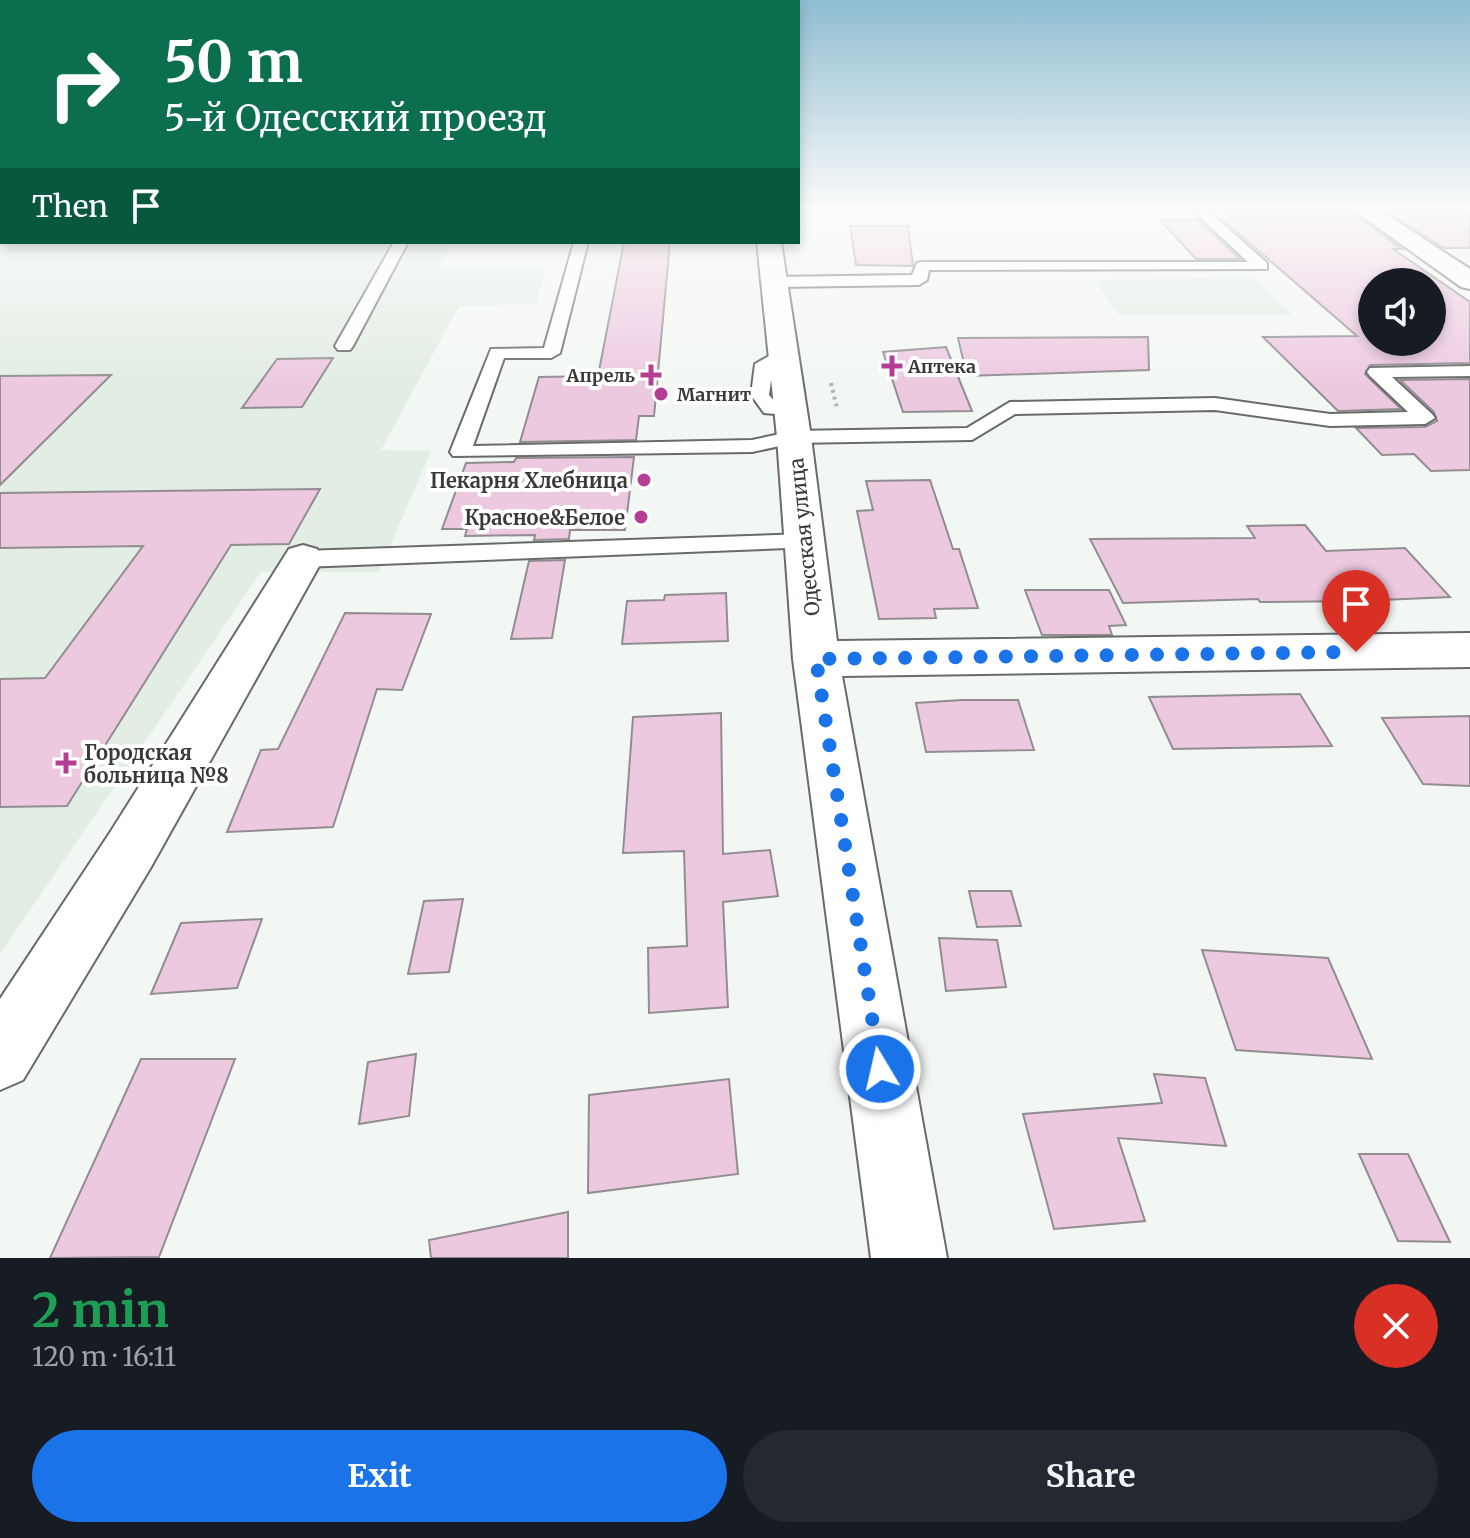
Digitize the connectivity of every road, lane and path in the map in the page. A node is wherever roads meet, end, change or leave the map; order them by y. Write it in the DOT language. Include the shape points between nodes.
graph roads {
  1 [pos="387,268"];
  2 [pos="574,268"];
  3 [pos="772,268"];
  4 [pos="922,268"];
  5 [pos="1450,268"];
  6 [pos="1470,281"];
  7 [pos="774,282"];
  8 [pos="344,346"];
  9 [pos="1470,371"];
  10 [pos="792,424"];
  11 [pos="805,542"];
  12 [pos="303,559"];
  13 [pos="1470,650"];
  14 [pos="816,659"];
  15 [pos="0,1057"];
  16 [pos="909,1258"];
  1 -- 8 [label="lane"];
  2 -- 10 [label="lane" via="551,353 497,353 460,452 752,446"];
  3 -- 7 [label="street, Одесская улица"];
  4 -- 7 [label="lane" via="919,280"];
  5 -- 6 [label="street"];
  7 -- 10 [label="street, Одесская улица"];
  9 -- 10 [label="lane" via="1376,372 1425,418 1330,420 1215,404 1010,408 972,434"];
  10 -- 11 [label="street, Одесская улица"];
  11 -- 12 [label="lane"];
  11 -- 14 [label="street, Одесская улица"];
  12 -- 15 [label="street"];
  13 -- 14 [label="street"];
  14 -- 16 [label="street, Одесская улица"];
}
